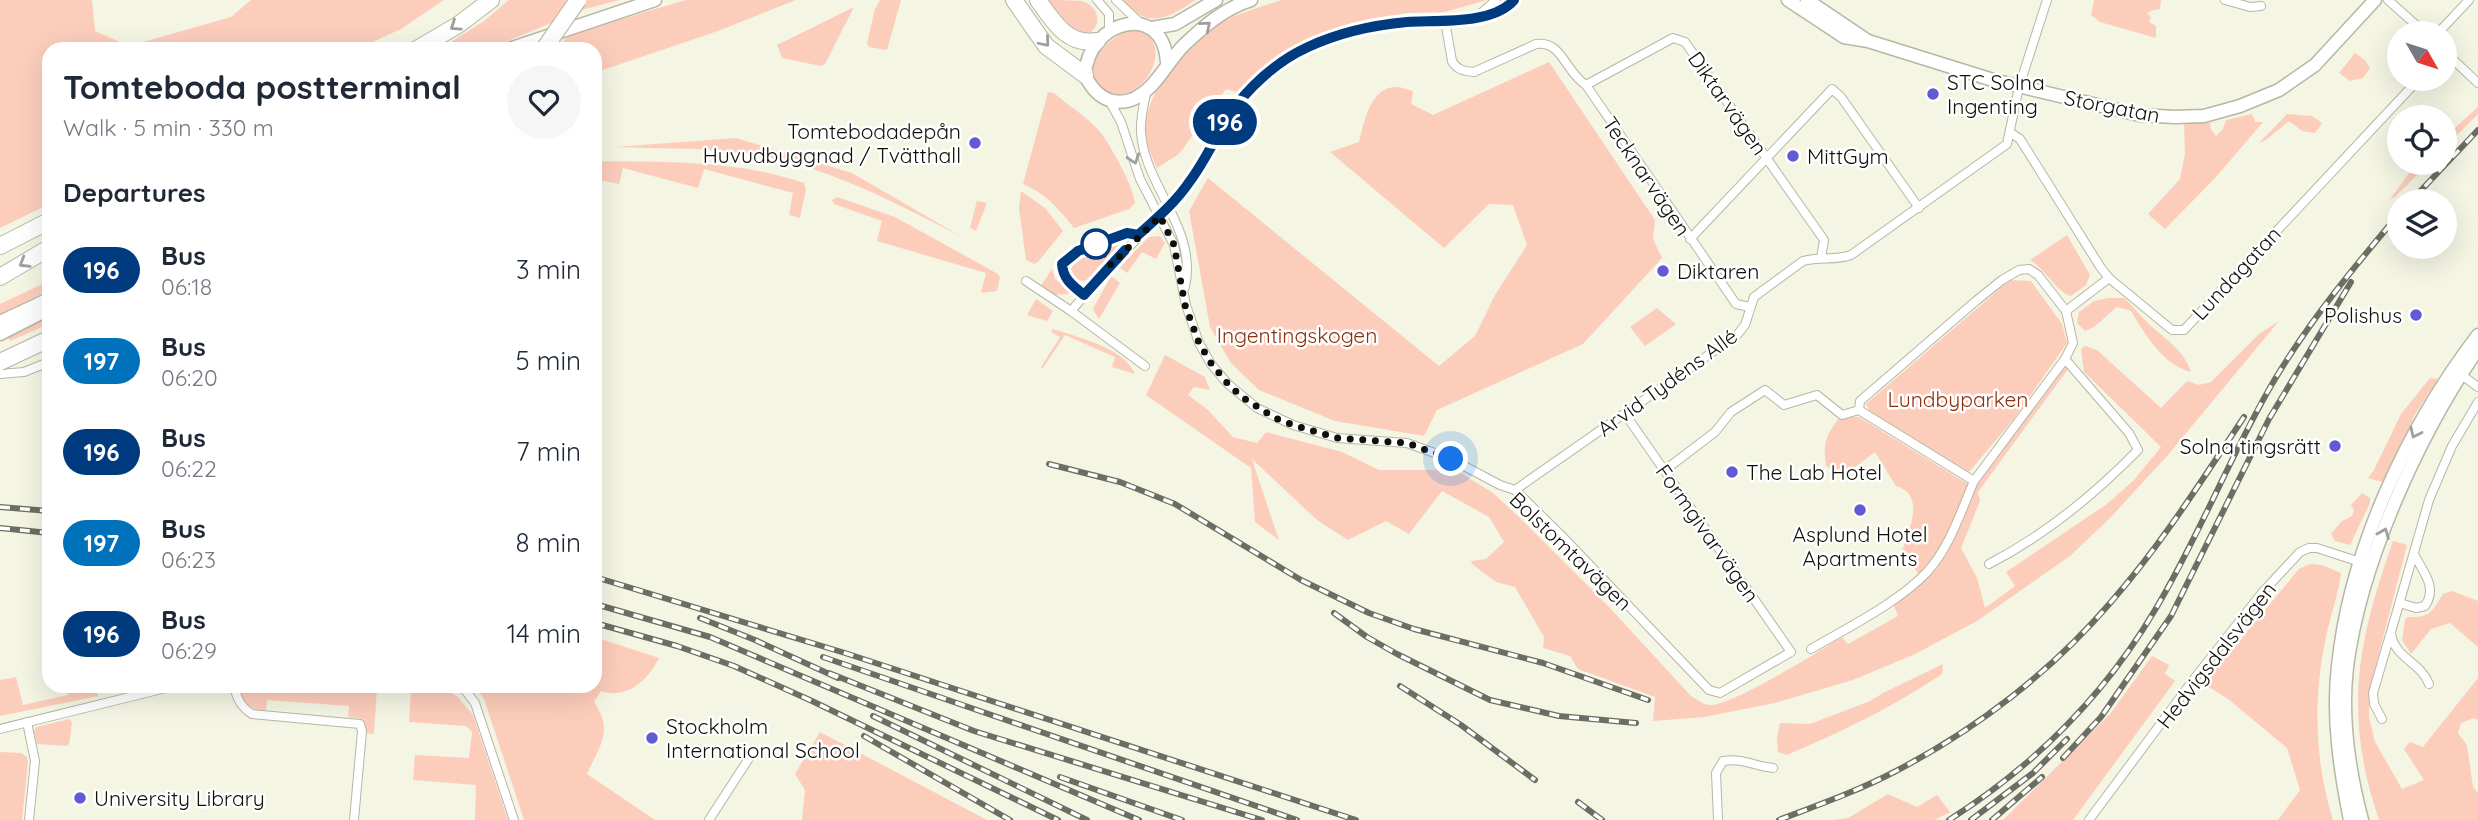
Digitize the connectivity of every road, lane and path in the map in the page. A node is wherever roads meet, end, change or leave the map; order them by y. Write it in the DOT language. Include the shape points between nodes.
graph roads {
  1 [pos="491,0"];
  2 [pos="578,0"];
  3 [pos="655,0"];
  4 [pos="1014,0"];
  5 [pos="1038,0"];
  6 [pos="1097,0"];
  7 [pos="1116,0"];
  8 [pos="1216,0"];
  9 [pos="1251,0"];
  10 [pos="1496,0"];
  11 [pos="1514,0"];
  12 [pos="1807,0"];
  13 [pos="2046,0"];
  14 [pos="2225,0"];
  15 [pos="2375,0"];
  16 [pos="2388,0"];
  17 [pos="2469,0"];
  18 [pos="1788,2"];
  19 [pos="2261,6"];
  20 [pos="1478,16"];
  21 [pos="1445,21"];
  22 [pos="2412,21"];
  23 [pos="2449,21"];
  24 [pos="1146,25"];
  25 [pos="1103,35"];
  26 [pos="1868,41"];
  27 [pos="429,42"];
  28 [pos="530,42"];
  29 [pos="549,42"];
  30 [pos="1167,62"];
  31 [pos="2457,63"];
  32 [pos="1085,75"];
  33 [pos="2478,83"];
  34 [pos="1586,85"];
  35 [pos="2019,87"];
  36 [pos="1147,89"];
  37 [pos="2408,91"];
  38 [pos="1110,102"];
  39 [pos="2011,133"];
  40 [pos="1766,158"];
  41 [pos="1169,206"];
  42 [pos="1919,208"];
  43 [pos="1160,216"];
  44 [pos="42,225"];
  45 [pos="42,234"];
  46 [pos="1690,239"];
  47 [pos="0,246"];
  48 [pos="42,252"];
  49 [pos="0,255"];
  50 [pos="1821,258"];
  51 [pos="0,277"];
  52 [pos="2109,278"];
  53 [pos="1026,281"];
  54 [pos="1184,290"];
  55 [pos="42,302"];
  56 [pos="1750,307"];
  57 [pos="1071,311"];
  58 [pos="2066,311"];
  59 [pos="42,313"];
  60 [pos="0,322"];
  61 [pos="0,334"];
  62 [pos="2478,335"];
  63 [pos="42,341"];
  64 [pos="2478,349"];
  65 [pos="2065,359"];
  66 [pos="0,361"];
  67 [pos="2470,361"];
  68 [pos="42,365"];
  69 [pos="1145,366"];
  70 [pos="24,372"];
  71 [pos="2458,372"];
  72 [pos="0,374"];
  73 [pos="2478,387"];
  74 [pos="2478,402"];
  75 [pos="1860,410"];
  76 [pos="1625,414"];
  77 [pos="1665,470"];
  78 [pos="1974,481"];
  79 [pos="1515,490"];
  80 [pos="2414,554"];
  81 [pos="1989,564"];
  82 [pos="2366,564"];
  83 [pos="2400,603"];
  84 [pos="2391,632"];
  85 [pos="1811,649"];
  86 [pos="1791,652"];
  87 [pos="2429,684"];
  88 [pos="145,693"];
  89 [pos="236,693"];
  90 [pos="467,693"];
  91 [pos="2382,719"];
  92 [pos="27,722"];
  93 [pos="0,729"];
  94 [pos="753,752"];
  95 [pos="1773,768"];
  96 [pos="29,820"];
  97 [pos="354,820"];
  98 [pos="514,820"];
  99 [pos="709,820"];
  100 [pos="1718,820"];
  101 [pos="2089,820"];
  102 [pos="2350,820"];
  103 [pos="2362,820"];
  1 -- 27 [label="highway, one-way"];
  2 -- 29 [label="highway, bridge"];
  3 -- 28 [label="street"];
  4 -- 32 [label="highway, one-way" via="1046,46"];
  5 -- 25 [label="highway" via="1065,34 1081,42"];
  6 -- 25 [label="street" via="1109,15"];
  7 -- 24 [label="street"];
  8 -- 24 [label="street" via="1175,24"];
  30 -- 9 [label="street, one-way" via="1218,16"];
  10 -- 20 [label="street"];
  11 -- 20 [label="street" via="1496,14"];
  12 -- 26 [label="street"];
  13 -- 35 [label="street"];
  14 -- 19 [label="street"];
  15 -- 35 [label="street, Storgatan" via="2315,65 2279,90 2204,116 2139,115"];
  16 -- 22 [label="street"];
  17 -- 23 [label="street"];
  18 -- 26 [label="street, Storgatan" via="1844,37"];
  20 -- 21 [label="street"];
  21 -- 34 [label="street, Tecknarvägen" via="1455,67 1474,72 1545,43 1553,46 1577,80"];
  21 -- 41 [label="street" via="1367,28 1331,38 1287,59 1242,98 1192,179"];
  24 -- 25 [label="street" via="1124,24"];
  24 -- 30 [label="street" via="1166,49"];
  25 -- 32 [label="street" via="1089,54"];
  26 -- 35 [label="street, Storgatan"];
  30 -- 36 [label="street"];
  31 -- 33 [label="street"];
  32 -- 38 [label="street" via="1094,90"];
  34 -- 40 [label="street, Diktarvägen" via="1673,38 1685,42"];
  34 -- 46 [label="street, Tecknarvägen"];
  35 -- 39 [label="street"];
  36 -- 38 [label="street" via="1130,100"];
  36 -- 41 [label="street, Bolstomtavägen" via="1143,142"];
  37 -- 52 [label="street, Lundagatan" via="2184,330 2172,330"];
  38 -- 43 [label="street, Bolstomtavägen, one-way"];
  39 -- 42 [label="street, Arvid Tydéns Allé" via="2007,144"];
  39 -- 52 [label="street, Lundagatan" via="2020,139"];
  40 -- 42 [label="street" via="1832,89"];
  40 -- 46 [label="street"];
  40 -- 50 [label="street, Diktarvägen" via="1824,240"];
  41 -- 43 [label="street"];
  41 -- 54 [label="street, Bolstomtavägen" via="1189,271"];
  42 -- 50 [label="street, Arvid Tydéns Allé" via="1851,255"];
  43 -- 54 [label="street, Bolstomtavägen" via="1174,245"];
  43 -- 57 [label="street"];
  44 -- 47 [label="highway"];
  45 -- 49 [label="highway"];
  46 -- 56 [label="street, Tecknarvägen" via="1736,304"];
  48 -- 51 [label="highway, one-way"];
  50 -- 56 [label="street, Arvid Tydéns Allé" via="1803,261 1754,297"];
  52 -- 58 [label="street"];
  53 -- 57 [label="street"];
  54 -- 79 [label="street, Bolstomtavägen" via="1199,343 1211,363 1257,408 1337,438 1407,443 1430,450"];
  55 -- 60 [label="street"];
  56 -- 76 [label="street, Arvid Tydéns Allé" via="1737,335"];
  57 -- 69 [label="street"];
  58 -- 65 [label="street" via="2073,342"];
  58 -- 75 [label="street" via="2038,275 2029,269 2019,270 2001,280 1860,401"];
  59 -- 61 [label="street"];
  62 -- 67 [label="street"];
  63 -- 66 [label="highway, bridge"];
  64 -- 67 [label="street"];
  65 -- 78 [label="street"];
  65 -- 81 [label="street" via="2129,433 2138,450 2081,503"];
  66 -- 70 [label="street"];
  67 -- 71 [label="street"];
  68 -- 70 [label="street"];
  70 -- 72 [label="street"];
  71 -- 73 [label="street"];
  71 -- 82 [label="street" via="2420,423 2374,524"];
  74 -- 80 [label="street" via="2452,446 2429,500"];
  75 -- 77 [label="street" via="1842,415 1817,395 1784,405 1765,390 1731,412 1715,432"];
  75 -- 78 [label="street"];
  76 -- 77 [label="street, Formgivarvägen"];
  76 -- 79 [label="street, Arvid Tydéns Allé"];
  77 -- 86 [label="street, Formgivarvägen"];
  78 -- 85 [label="street" via="1946,545 1928,571 1905,591"];
  79 -- 86 [label="street, Bolstomtavägen" via="1709,690 1720,693"];
  80 -- 83 [label="street"];
  80 -- 83 [label="street" via="2431,597 2425,606 2416,608"];
  82 -- 101 [label="street, Hedvigsdalsvägen" via="2317,548 2300,552 2194,679"];
  82 -- 102 [label="street" via="2350,599 2338,665 2336,699"];
  82 -- 103 [label="street" via="2345,698 2354,791"];
  83 -- 84 [label="street"];
  84 -- 87 [label="street" via="2396,649 2425,673"];
  84 -- 91 [label="street" via="2373,693"];
  88 -- 92 [label="street"];
  89 -- 97 [label="street" via="252,714 360,724"];
  90 -- 98 [label="street" via="475,703"];
  92 -- 93 [label="street"];
  92 -- 96 [label="street" via="35,761"];
  94 -- 99 [label="street"];
  95 -- 100 [label="street" via="1740,759 1723,761 1716,773"];
}
